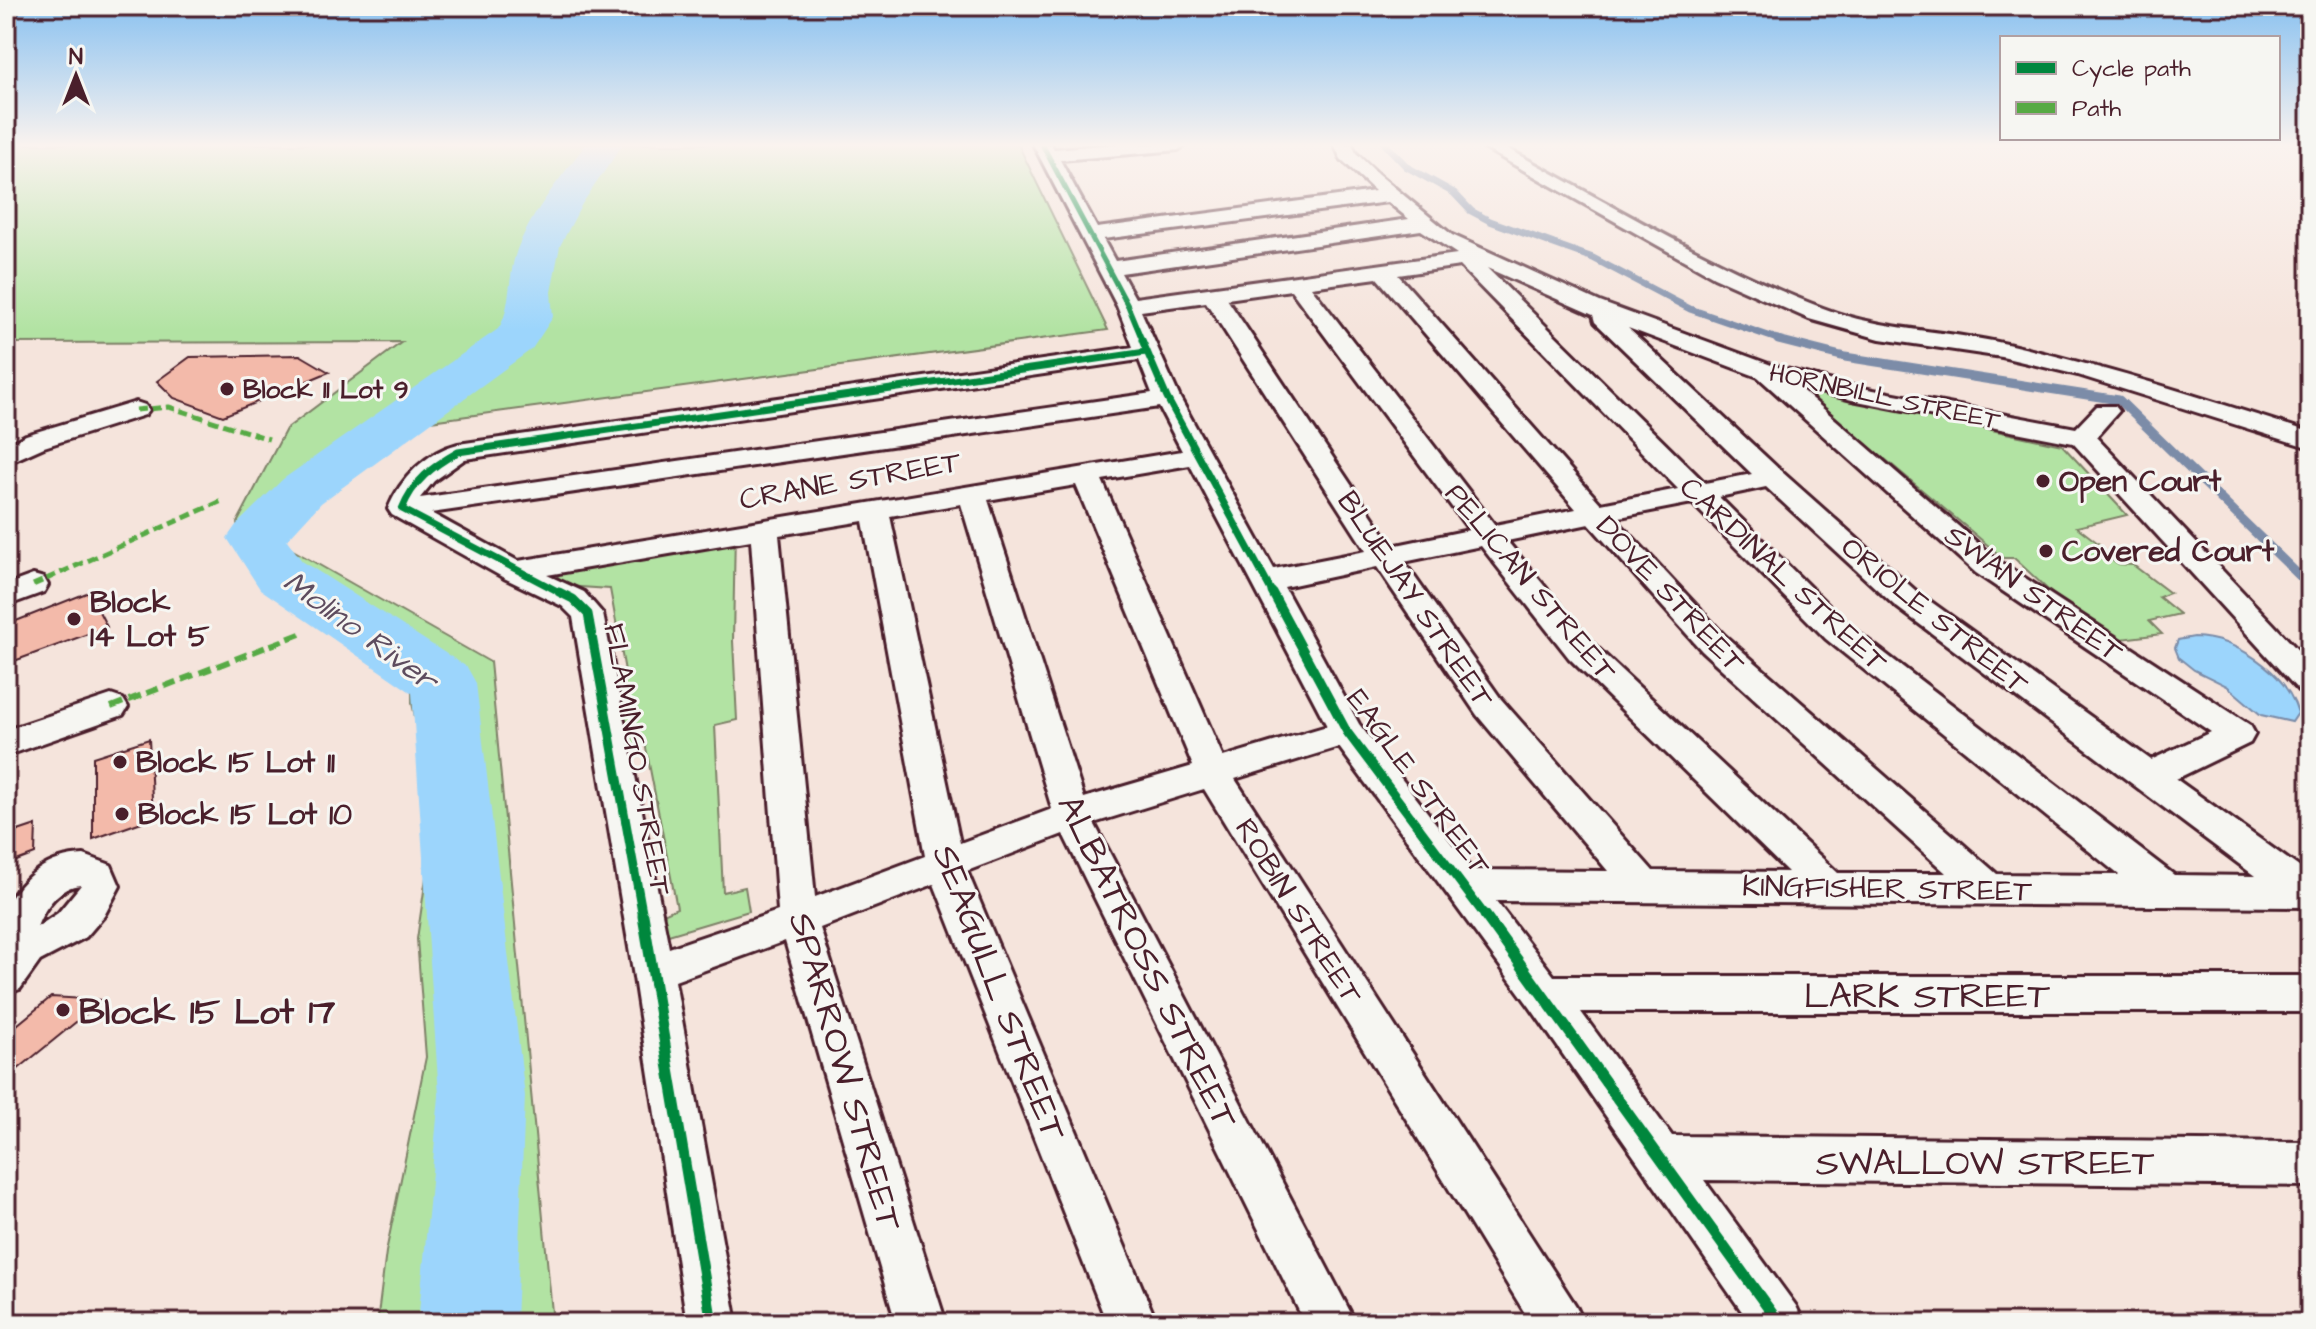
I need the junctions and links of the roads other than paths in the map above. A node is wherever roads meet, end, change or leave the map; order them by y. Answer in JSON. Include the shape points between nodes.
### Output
{"nodes":[{"id":1,"x":1074,"y":206,"type":"edge"},
{"id":2,"x":1310,"y":206,"type":"edge"},
{"id":3,"x":1406,"y":206,"type":"edge"},
{"id":4,"x":1600,"y":206,"type":"edge"},
{"id":5,"x":1621,"y":206,"type":"edge"},
{"id":6,"x":1425,"y":223,"type":"junction"},
{"id":7,"x":1090,"y":235,"type":"junction"},
{"id":8,"x":1472,"y":259,"type":"junction"},
{"id":9,"x":1108,"y":268,"type":"junction"},
{"id":10,"x":1383,"y":271,"type":"junction"},
{"id":11,"x":1297,"y":283,"type":"junction"},
{"id":12,"x":1213,"y":295,"type":"junction"},
{"id":13,"x":1128,"y":306,"type":"junction"},
{"id":14,"x":1592,"y":307,"type":"junction"},
{"id":15,"x":1146,"y":352,"type":"junction"},
{"id":16,"x":1765,"y":371,"type":"junction"},
{"id":17,"x":1167,"y":398,"type":"junction"},
{"id":18,"x":136,"y":410,"type":"dead end"},
{"id":19,"x":2106,"y":411,"type":"dead end"},
{"id":20,"x":2310,"y":423,"type":"edge"},
{"id":21,"x":2082,"y":437,"type":"junction"},
{"id":22,"x":2310,"y":440,"type":"edge"},
{"id":23,"x":6,"y":456,"type":"edge"},
{"id":24,"x":1198,"y":456,"type":"junction"},
{"id":25,"x":1086,"y":475,"type":"junction"},
{"id":26,"x":1772,"y":478,"type":"junction"},
{"id":27,"x":1695,"y":492,"type":"junction"},
{"id":28,"x":972,"y":494,"type":"junction"},
{"id":29,"x":402,"y":509,"type":"junction"},
{"id":30,"x":875,"y":510,"type":"junction"},
{"id":31,"x":1596,"y":515,"type":"junction"},
{"id":32,"x":764,"y":529,"type":"junction"},
{"id":33,"x":1488,"y":536,"type":"junction"},
{"id":34,"x":1385,"y":557,"type":"junction"},
{"id":35,"x":514,"y":571,"type":"junction"},
{"id":36,"x":1264,"y":581,"type":"junction"},
{"id":37,"x":2310,"y":683,"type":"edge"},
{"id":38,"x":111,"y":707,"type":"dead end"},
{"id":39,"x":1347,"y":732,"type":"junction"},
{"id":40,"x":6,"y":743,"type":"edge"},
{"id":41,"x":1214,"y":775,"type":"junction"},
{"id":42,"x":2146,"y":778,"type":"junction"},
{"id":43,"x":1072,"y":816,"type":"junction"},
{"id":44,"x":946,"y":866,"type":"junction"},
{"id":45,"x":1464,"y":885,"type":"junction"},
{"id":46,"x":1643,"y":886,"type":"junction"},
{"id":47,"x":1829,"y":888,"type":"junction"},
{"id":48,"x":1988,"y":889,"type":"junction"},
{"id":49,"x":2165,"y":890,"type":"junction"},
{"id":50,"x":2308,"y":892,"type":"edge"},
{"id":51,"x":798,"y":920,"type":"junction"},
{"id":52,"x":653,"y":971,"type":"junction"},
{"id":53,"x":1544,"y":994,"type":"junction"},
{"id":54,"x":2310,"y":994,"type":"edge"},
{"id":55,"x":1661,"y":1158,"type":"junction"},
{"id":56,"x":2310,"y":1164,"type":"edge"},
{"id":57,"x":712,"y":1323,"type":"edge"},
{"id":58,"x":921,"y":1323,"type":"edge"},
{"id":59,"x":1132,"y":1323,"type":"edge"},
{"id":60,"x":1331,"y":1323,"type":"edge"},
{"id":61,"x":1559,"y":1323,"type":"edge"},
{"id":62,"x":1779,"y":1323,"type":"edge"}],
"edges":[{"from":1,"to":7,"type":"street","name":"EAGLE STREET"},
{"from":2,"to":7,"type":"street"},
{"from":3,"to":6,"type":"street","name":"HORNBILL STREET"},
{"from":4,"to":22,"type":"street","via":[[1722,272],[1817,314],[1880,332],[2047,360]]},
{"from":5,"to":20,"type":"street","via":[[1801,294],[1881,318],[2085,355]]},
{"from":6,"to":8,"type":"street","name":"HORNBILL STREET"},
{"from":6,"to":9,"type":"street"},
{"from":7,"to":9,"type":"street","name":"EAGLE STREET"},
{"from":8,"to":10,"type":"street"},
{"from":8,"to":14,"type":"street","name":"HORNBILL STREET"},
{"from":8,"to":27,"type":"street","name":"CARDINAL STREET"},
{"from":9,"to":13,"type":"street","name":"EAGLE STREET"},
{"from":10,"to":11,"type":"street"},
{"from":10,"to":31,"type":"street","name":"DOVE STREET"},
{"from":11,"to":12,"type":"street"},
{"from":11,"to":33,"type":"street","name":"PELICAN STREET"},
{"from":12,"to":13,"type":"street"},
{"from":12,"to":34,"type":"street","name":"BLUEJAY STREET"},
{"from":13,"to":15,"type":"street","name":"EAGLE STREET"},
{"from":14,"to":16,"type":"street","name":"HORNBILL STREET"},
{"from":14,"to":26,"type":"street","name":"ORIOLE STREET"},
{"from":15,"to":17,"type":"street","name":"EAGLE STREET"},
{"from":15,"to":29,"type":"street","via":[[458,452],[437,463],[407,491]]},
{"from":16,"to":21,"type":"street","name":"HORNBILL STREET"},
{"from":16,"to":42,"type":"street","name":"SWAN STREET","via":[[1986,566],[2238,734]]},
{"from":17,"to":24,"type":"street","name":"EAGLE STREET"},
{"from":17,"to":29,"type":"street"},
{"from":18,"to":23,"type":"street","via":[[35,441]]},
{"from":19,"to":21,"type":"street"},
{"from":21,"to":37,"type":"street"},
{"from":24,"to":25,"type":"street","name":"CRANE STREET"},
{"from":24,"to":36,"type":"street","name":"EAGLE STREET"},
{"from":25,"to":28,"type":"street","name":"CRANE STREET"},
{"from":25,"to":41,"type":"street","name":"ROBIN STREET"},
{"from":26,"to":27,"type":"street"},
{"from":26,"to":42,"type":"street","name":"ORIOLE STREET","via":[[1905,598]]},
{"from":27,"to":31,"type":"street"},
{"from":27,"to":49,"type":"street","name":"CARDINAL STREET","via":[[1837,632]]},
{"from":28,"to":30,"type":"street","name":"CRANE STREET"},
{"from":28,"to":43,"type":"street","name":"ALBATROSS STREET"},
{"from":29,"to":35,"type":"street","name":"FLAMINGO STREET"},
{"from":30,"to":32,"type":"street","name":"CRANE STREET"},
{"from":30,"to":44,"type":"street","name":"SEAGULL STREET"},
{"from":31,"to":33,"type":"street"},
{"from":31,"to":48,"type":"street","name":"DOVE STREET","via":[[1733,662]]},
{"from":32,"to":35,"type":"street","name":"CRANE STREET"},
{"from":32,"to":51,"type":"street","name":"SPARROW STREET"},
{"from":33,"to":34,"type":"street"},
{"from":33,"to":47,"type":"street","name":"PELICAN STREET","via":[[1580,650]]},
{"from":34,"to":36,"type":"street"},
{"from":34,"to":46,"type":"street","name":"BLUEJAY STREET","via":[[1489,707]]},
{"from":35,"to":52,"type":"street","name":"FLAMINGO STREET","via":[[573,599],[588,614]]},
{"from":36,"to":39,"type":"street","name":"EAGLE STREET"},
{"from":38,"to":40,"type":"street"},
{"from":39,"to":41,"type":"street"},
{"from":39,"to":45,"type":"street","name":"EAGLE STREET"},
{"from":41,"to":43,"type":"street"},
{"from":41,"to":61,"type":"street","name":"ROBIN STREET"},
{"from":42,"to":50,"type":"street","name":"ORIOLE STREET"},
{"from":43,"to":44,"type":"street"},
{"from":43,"to":60,"type":"street","name":"ALBATROSS STREET"},
{"from":44,"to":51,"type":"street"},
{"from":44,"to":59,"type":"street","name":"SEAGULL STREET"},
{"from":45,"to":46,"type":"street","name":"KINGFISHER STREET"},
{"from":45,"to":53,"type":"street","name":"EAGLE STREET"},
{"from":46,"to":47,"type":"street","name":"KINGFISHER STREET"},
{"from":47,"to":48,"type":"street","name":"KINGFISHER STREET"},
{"from":48,"to":49,"type":"street","name":"KINGFISHER STREET"},
{"from":49,"to":50,"type":"street","name":"KINGFISHER STREET"},
{"from":51,"to":52,"type":"street"},
{"from":51,"to":58,"type":"street","name":"SPARROW STREET"},
{"from":52,"to":57,"type":"street","name":"FLAMINGO STREET"},
{"from":53,"to":54,"type":"street","name":"LARK STREET"},
{"from":53,"to":55,"type":"street","name":"EAGLE STREET"},
{"from":55,"to":56,"type":"street","name":"SWALLOW STREET"},
{"from":55,"to":62,"type":"street","name":"EAGLE STREET"}]}
